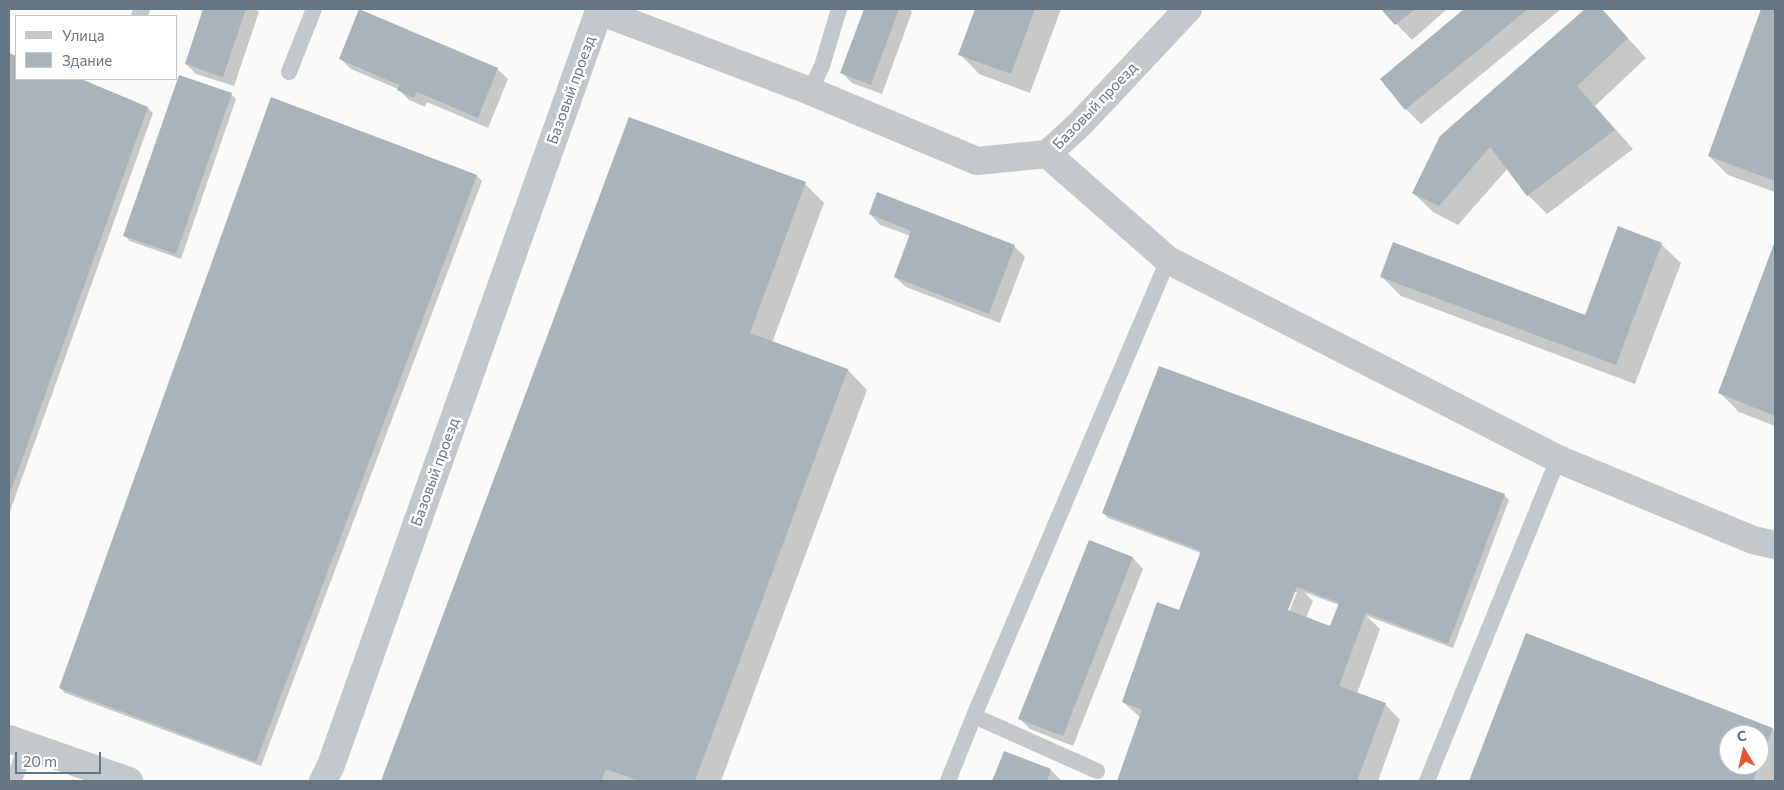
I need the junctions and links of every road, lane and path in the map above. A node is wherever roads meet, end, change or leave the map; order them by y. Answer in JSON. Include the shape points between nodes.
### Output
{"nodes":[{"id":1,"x":314,"y":9,"type":"edge"},
{"id":2,"x":839,"y":9,"type":"edge"},
{"id":3,"x":1188,"y":9,"type":"edge"},
{"id":4,"x":596,"y":10,"type":"edge"},
{"id":5,"x":289,"y":72,"type":"dead end"},
{"id":6,"x":810,"y":91,"type":"junction"},
{"id":7,"x":1047,"y":154,"type":"junction"},
{"id":8,"x":1168,"y":260,"type":"junction"},
{"id":9,"x":1558,"y":459,"type":"junction"},
{"id":10,"x":1775,"y":545,"type":"edge"},
{"id":11,"x":974,"y":716,"type":"junction"},
{"id":12,"x":18,"y":742,"type":"edge"},
{"id":13,"x":1097,"y":771,"type":"dead end"},
{"id":14,"x":14,"y":781,"type":"edge"},
{"id":15,"x":129,"y":781,"type":"edge"},
{"id":16,"x":323,"y":781,"type":"edge"},
{"id":17,"x":948,"y":781,"type":"edge"},
{"id":18,"x":1427,"y":781,"type":"edge"}],
"edges":[{"from":1,"to":5,"type":"lane"},
{"from":2,"to":6,"type":"lane","via":[[822,66]]},
{"from":3,"to":7,"type":"street","name":"Базовый проезд","via":[[1079,125]]},
{"from":4,"to":6,"type":"street","name":"Базовый проезд"},
{"from":4,"to":16,"type":"street","name":"Базовый проезд","via":[[335,755]]},
{"from":6,"to":7,"type":"street","name":"Базовый проезд","via":[[977,161]]},
{"from":7,"to":8,"type":"street"},
{"from":8,"to":9,"type":"street"},
{"from":8,"to":11,"type":"lane"},
{"from":9,"to":10,"type":"street","via":[[1753,540]]},
{"from":9,"to":18,"type":"lane"},
{"from":11,"to":13,"type":"lane"},
{"from":11,"to":17,"type":"lane"},
{"from":12,"to":14,"type":"lane"},
{"from":12,"to":15,"type":"street"}]}
